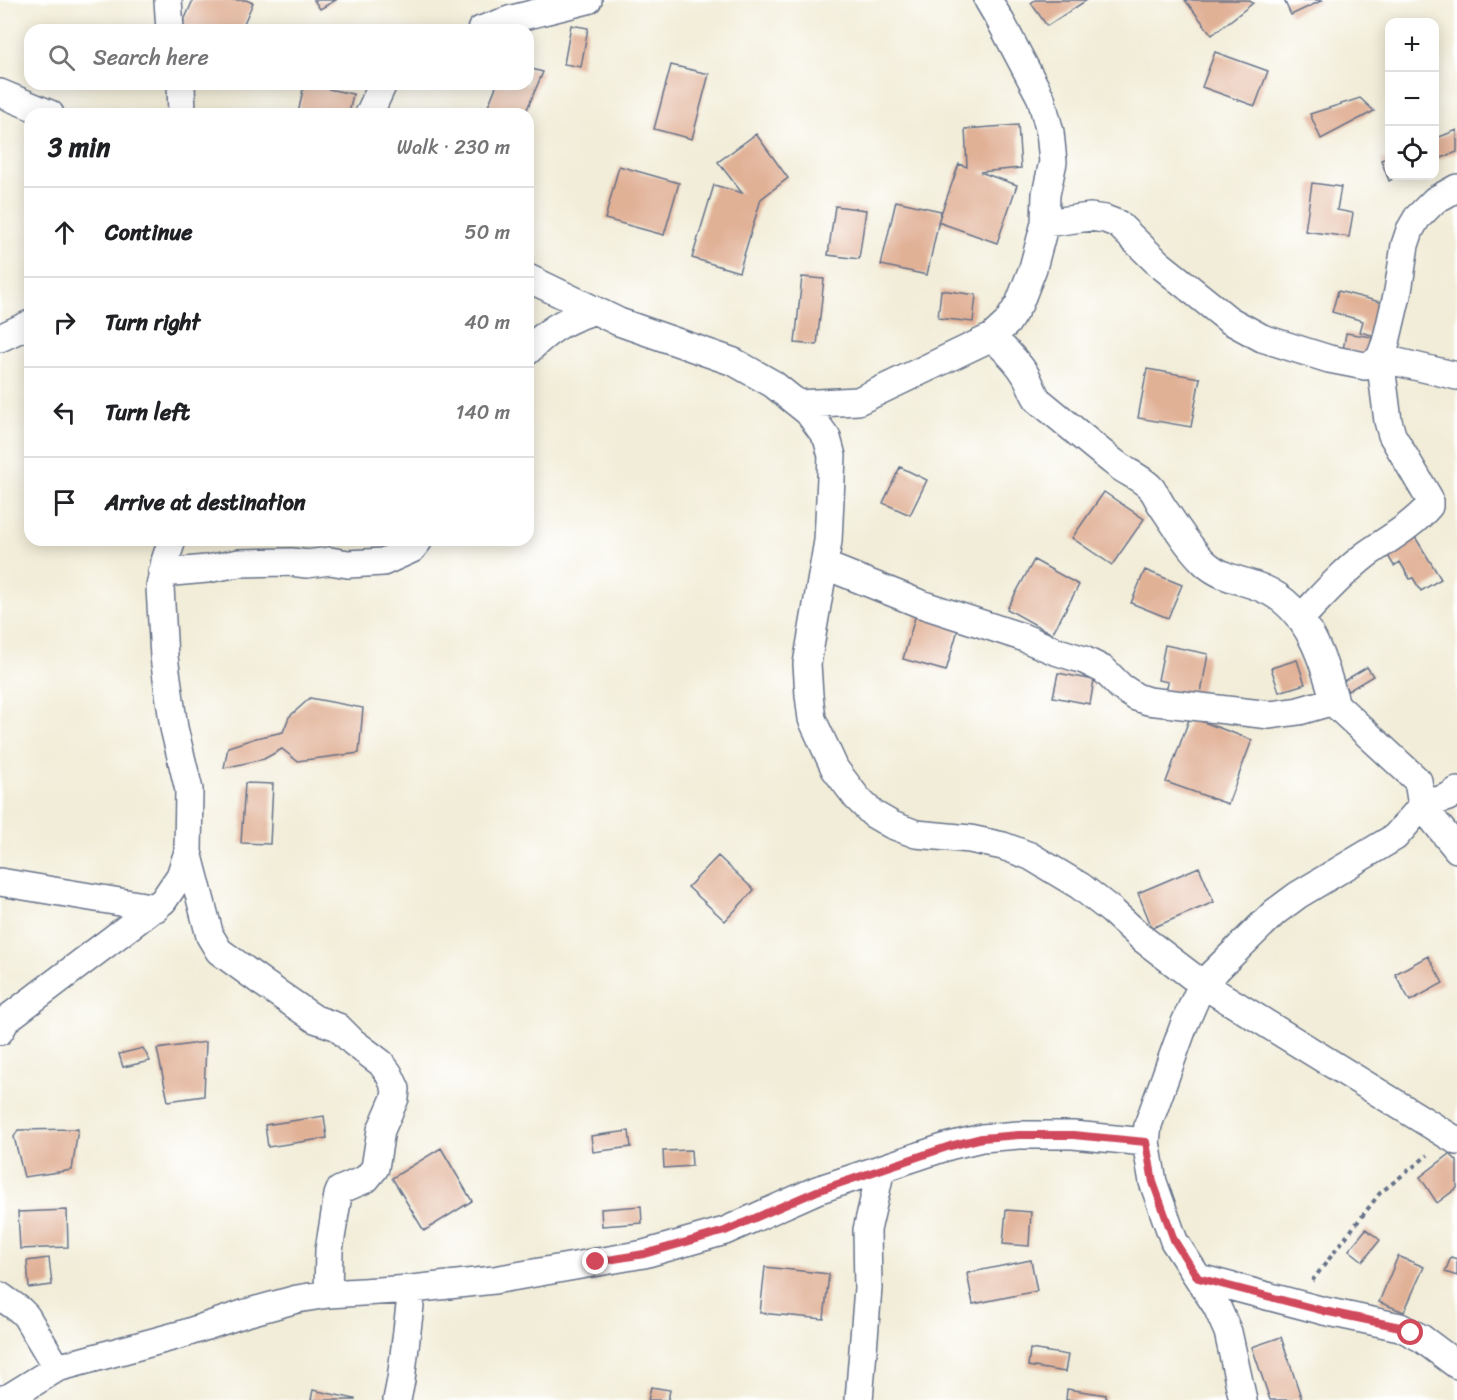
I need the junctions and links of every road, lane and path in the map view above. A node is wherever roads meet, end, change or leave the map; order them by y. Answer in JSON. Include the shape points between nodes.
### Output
{"nodes":[{"id":1,"x":168,"y":0,"type":"edge"},
{"id":2,"x":588,"y":0,"type":"edge"},
{"id":3,"x":988,"y":0,"type":"edge"},
{"id":4,"x":170,"y":24,"type":"edge"},
{"id":5,"x":498,"y":24,"type":"edge"},
{"id":6,"x":181,"y":90,"type":"edge"},
{"id":7,"x":380,"y":90,"type":"edge"},
{"id":8,"x":0,"y":93,"type":"edge"},
{"id":9,"x":36,"y":108,"type":"edge"},
{"id":10,"x":182,"y":108,"type":"edge"},
{"id":11,"x":372,"y":108,"type":"edge"},
{"id":12,"x":1457,"y":188,"type":"edge"},
{"id":13,"x":1045,"y":223,"type":"junction"},
{"id":14,"x":534,"y":281,"type":"edge"},
{"id":15,"x":587,"y":307,"type":"junction"},
{"id":16,"x":24,"y":327,"type":"edge"},
{"id":17,"x":992,"y":337,"type":"junction"},
{"id":18,"x":0,"y":338,"type":"edge"},
{"id":19,"x":534,"y":345,"type":"edge"},
{"id":20,"x":1380,"y":358,"type":"junction"},
{"id":21,"x":1457,"y":376,"type":"edge"},
{"id":22,"x":798,"y":404,"type":"junction"},
{"id":23,"x":170,"y":546,"type":"edge"},
{"id":24,"x":414,"y":546,"type":"edge"},
{"id":25,"x":824,"y":565,"type":"junction"},
{"id":26,"x":162,"y":573,"type":"junction"},
{"id":27,"x":1300,"y":619,"type":"junction"},
{"id":28,"x":1336,"y":705,"type":"junction"},
{"id":29,"x":1457,"y":785,"type":"edge"},
{"id":30,"x":1457,"y":791,"type":"edge"},
{"id":31,"x":1420,"y":794,"type":"junction"},
{"id":32,"x":1457,"y":849,"type":"edge"},
{"id":33,"x":188,"y":852,"type":"junction"},
{"id":34,"x":0,"y":882,"type":"edge"},
{"id":35,"x":156,"y":908,"type":"junction"},
{"id":36,"x":1202,"y":984,"type":"junction"},
{"id":37,"x":0,"y":1030,"type":"edge"},
{"id":38,"x":1452,"y":1137,"type":"edge"},
{"id":39,"x":1146,"y":1142,"type":"junction"},
{"id":40,"x":881,"y":1169,"type":"junction"},
{"id":41,"x":1198,"y":1278,"type":"junction"},
{"id":42,"x":412,"y":1289,"type":"junction"},
{"id":43,"x":328,"y":1294,"type":"junction"},
{"id":44,"x":0,"y":1296,"type":"edge"},
{"id":45,"x":1294,"y":1302,"type":"junction"},
{"id":46,"x":1457,"y":1365,"type":"edge"},
{"id":47,"x":57,"y":1368,"type":"junction"},
{"id":48,"x":0,"y":1400,"type":"edge"},
{"id":49,"x":397,"y":1400,"type":"edge"},
{"id":50,"x":859,"y":1400,"type":"edge"},
{"id":51,"x":1243,"y":1400,"type":"edge"}],
"edges":[{"from":1,"to":4,"type":"street"},
{"from":2,"to":5,"type":"street"},
{"from":3,"to":13,"type":"street","via":[[1041,98],[1050,132],[1053,162]]},
{"from":6,"to":10,"type":"street"},
{"from":7,"to":11,"type":"street"},
{"from":8,"to":9,"type":"street"},
{"from":12,"to":20,"type":"street","via":[[1435,200],[1410,230]]},
{"from":13,"to":17,"type":"street","via":[[1019,304]]},
{"from":13,"to":20,"type":"street","via":[[1090,217],[1118,224],[1158,263],[1229,320],[1262,338],[1365,366]]},
{"from":14,"to":15,"type":"street"},
{"from":15,"to":19,"type":"street","via":[[587,313],[549,331]]},
{"from":15,"to":22,"type":"street","via":[[734,362],[773,384]]},
{"from":16,"to":18,"type":"street"},
{"from":17,"to":22,"type":"street","via":[[858,401]]},
{"from":17,"to":27,"type":"street","via":[[1016,360],[1038,400],[1150,487],[1208,566],[1269,591]]},
{"from":20,"to":21,"type":"street"},
{"from":20,"to":27,"type":"street","via":[[1392,435],[1429,498],[1429,506],[1420,517],[1365,556]]},
{"from":22,"to":25,"type":"street","via":[[827,438],[832,456]]},
{"from":23,"to":26,"type":"street"},
{"from":24,"to":26,"type":"street","via":[[383,562],[239,563]]},
{"from":25,"to":28,"type":"street","via":[[930,607],[1084,660],[1104,670],[1120,687],[1148,701],[1270,715],[1330,702]]},
{"from":25,"to":36,"type":"street","via":[[807,664],[810,707],[835,769],[857,798],[873,814],[916,834],[992,843],[1030,856],[1080,886]]},
{"from":26,"to":33,"type":"street","via":[[164,657],[174,728],[189,790]]},
{"from":27,"to":28,"type":"street","via":[[1322,659]]},
{"from":28,"to":31,"type":"street"},
{"from":29,"to":31,"type":"street"},
{"from":30,"to":31,"type":"street","via":[[1448,797]]},
{"from":31,"to":32,"type":"street"},
{"from":31,"to":36,"type":"street","via":[[1395,837],[1275,912]]},
{"from":33,"to":35,"type":"street","via":[[172,891]]},
{"from":33,"to":43,"type":"street","via":[[210,936],[219,951],[315,1019],[338,1028],[381,1063],[396,1089],[381,1130],[375,1168],[366,1179],[340,1190],[338,1195],[329,1250]]},
{"from":34,"to":35,"type":"street"},
{"from":35,"to":37,"type":"street","via":[[14,1013]]},
{"from":36,"to":38,"type":"street"},
{"from":36,"to":39,"type":"street","via":[[1148,1125]]},
{"from":38,"to":45,"type":"path","via":[[1380,1193]]},
{"from":39,"to":40,"type":"street","via":[[1073,1135],[982,1138]]},
{"from":39,"to":41,"type":"street","via":[[1153,1182],[1174,1240]]},
{"from":40,"to":42,"type":"street","via":[[817,1191],[725,1231],[644,1254],[494,1280]]},
{"from":40,"to":50,"type":"street","via":[[867,1230],[868,1287]]},
{"from":41,"to":45,"type":"street"},
{"from":41,"to":51,"type":"street","via":[[1217,1306],[1228,1332]]},
{"from":42,"to":43,"type":"street"},
{"from":42,"to":49,"type":"street"},
{"from":43,"to":47,"type":"street","via":[[287,1302]]},
{"from":44,"to":47,"type":"street","via":[[26,1316]]},
{"from":45,"to":46,"type":"street","via":[[1400,1327]]},
{"from":47,"to":48,"type":"street"}]}
